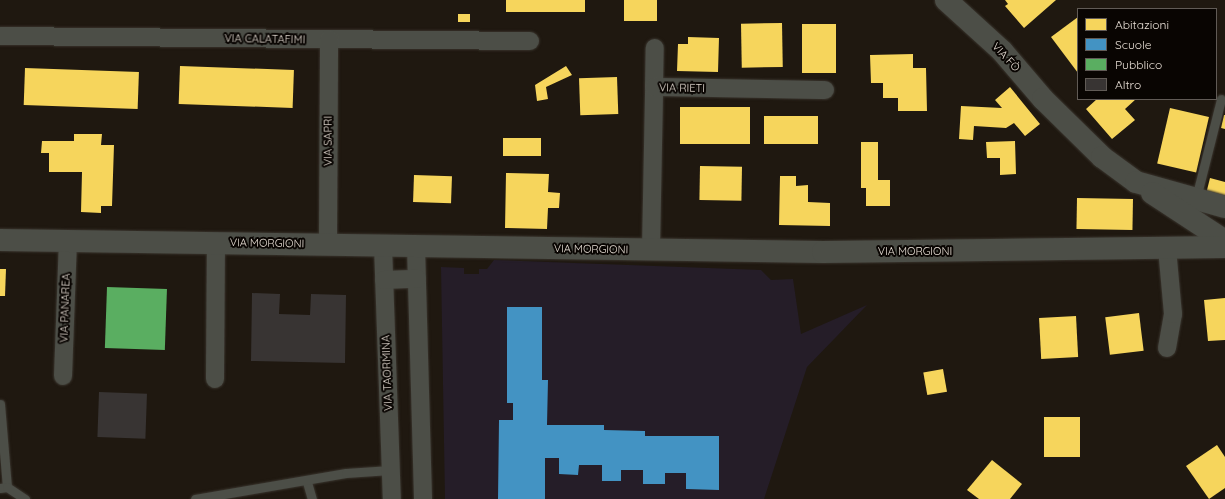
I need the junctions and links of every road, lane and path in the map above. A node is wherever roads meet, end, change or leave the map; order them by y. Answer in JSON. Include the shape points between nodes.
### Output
{"nodes":[{"id":1,"x":946,"y":0,"type":"edge"},
{"id":2,"x":0,"y":36,"type":"edge"},
{"id":3,"x":329,"y":39,"type":"junction"},
{"id":4,"x":530,"y":41,"type":"dead end"},
{"id":5,"x":655,"y":48,"type":"dead end"},
{"id":6,"x":654,"y":87,"type":"junction"},
{"id":7,"x":825,"y":90,"type":"dead end"},
{"id":8,"x":1221,"y":99,"type":"dead end"},
{"id":9,"x":1190,"y":206,"type":"junction"},
{"id":10,"x":1225,"y":207,"type":"edge"},
{"id":11,"x":0,"y":240,"type":"edge"},
{"id":12,"x":68,"y":241,"type":"junction"},
{"id":13,"x":1225,"y":241,"type":"edge"},
{"id":14,"x":216,"y":242,"type":"junction"},
{"id":15,"x":328,"y":243,"type":"junction"},
{"id":16,"x":383,"y":246,"type":"junction"},
{"id":17,"x":416,"y":247,"type":"junction"},
{"id":18,"x":1175,"y":247,"type":"junction"},
{"id":19,"x":1225,"y":247,"type":"edge"},
{"id":20,"x":651,"y":250,"type":"junction"},
{"id":21,"x":384,"y":280,"type":"junction"},
{"id":22,"x":417,"y":280,"type":"junction"},
{"id":23,"x":1167,"y":348,"type":"dead end"},
{"id":24,"x":63,"y":376,"type":"dead end"},
{"id":25,"x":215,"y":379,"type":"dead end"},
{"id":26,"x":0,"y":404,"type":"edge"},
{"id":27,"x":390,"y":470,"type":"junction"},
{"id":28,"x":307,"y":482,"type":"junction"},
{"id":29,"x":3,"y":487,"type":"edge"},
{"id":30,"x":25,"y":499,"type":"edge"},
{"id":31,"x":195,"y":499,"type":"edge"},
{"id":32,"x":312,"y":499,"type":"edge"},
{"id":33,"x":392,"y":499,"type":"edge"},
{"id":34,"x":423,"y":499,"type":"edge"}],
"edges":[{"from":1,"to":9,"type":"street","name":"VIA FÒ","via":[[1002,51],[1061,118],[1102,157],[1136,182]]},
{"from":2,"to":3,"type":"street","name":"VIA CALATAFIMI"},
{"from":3,"to":4,"type":"street","name":"VIA CALATAFIMI"},
{"from":3,"to":15,"type":"street","name":"VIA SAPRI"},
{"from":5,"to":6,"type":"street"},
{"from":6,"to":7,"type":"street","name":"VIA RIETI"},
{"from":6,"to":20,"type":"street","name":"VIA RIETI"},
{"from":8,"to":9,"type":"lane"},
{"from":9,"to":10,"type":"street"},
{"from":9,"to":13,"type":"street","name":"VIA FÒ"},
{"from":9,"to":18,"type":"street"},
{"from":11,"to":12,"type":"street","name":"VIA MORGIONI"},
{"from":12,"to":14,"type":"street","name":"VIA MORGIONI"},
{"from":12,"to":24,"type":"street","name":"VIA PANAREA"},
{"from":14,"to":15,"type":"street","name":"VIA MORGIONI"},
{"from":14,"to":25,"type":"street"},
{"from":15,"to":16,"type":"street","name":"VIA MORGIONI"},
{"from":16,"to":17,"type":"street","name":"VIA MORGIONI"},
{"from":16,"to":21,"type":"street","name":"VIA TAORMINA"},
{"from":17,"to":20,"type":"street","name":"VIA MORGIONI"},
{"from":17,"to":22,"type":"street"},
{"from":18,"to":19,"type":"street","name":"VIA MORGIONI"},
{"from":18,"to":20,"type":"street","name":"VIA MORGIONI","via":[[823,252]]},
{"from":18,"to":23,"type":"street","via":[[1173,314]]},
{"from":21,"to":22,"type":"street"},
{"from":21,"to":27,"type":"street","name":"VIA TAORMINA"},
{"from":22,"to":34,"type":"street"},
{"from":26,"to":29,"type":"lane"},
{"from":27,"to":28,"type":"lane","via":[[346,473]]},
{"from":27,"to":33,"type":"street","name":"VIA TAORMINA"},
{"from":28,"to":31,"type":"lane"},
{"from":28,"to":32,"type":"lane"},
{"from":29,"to":30,"type":"lane"}]}
